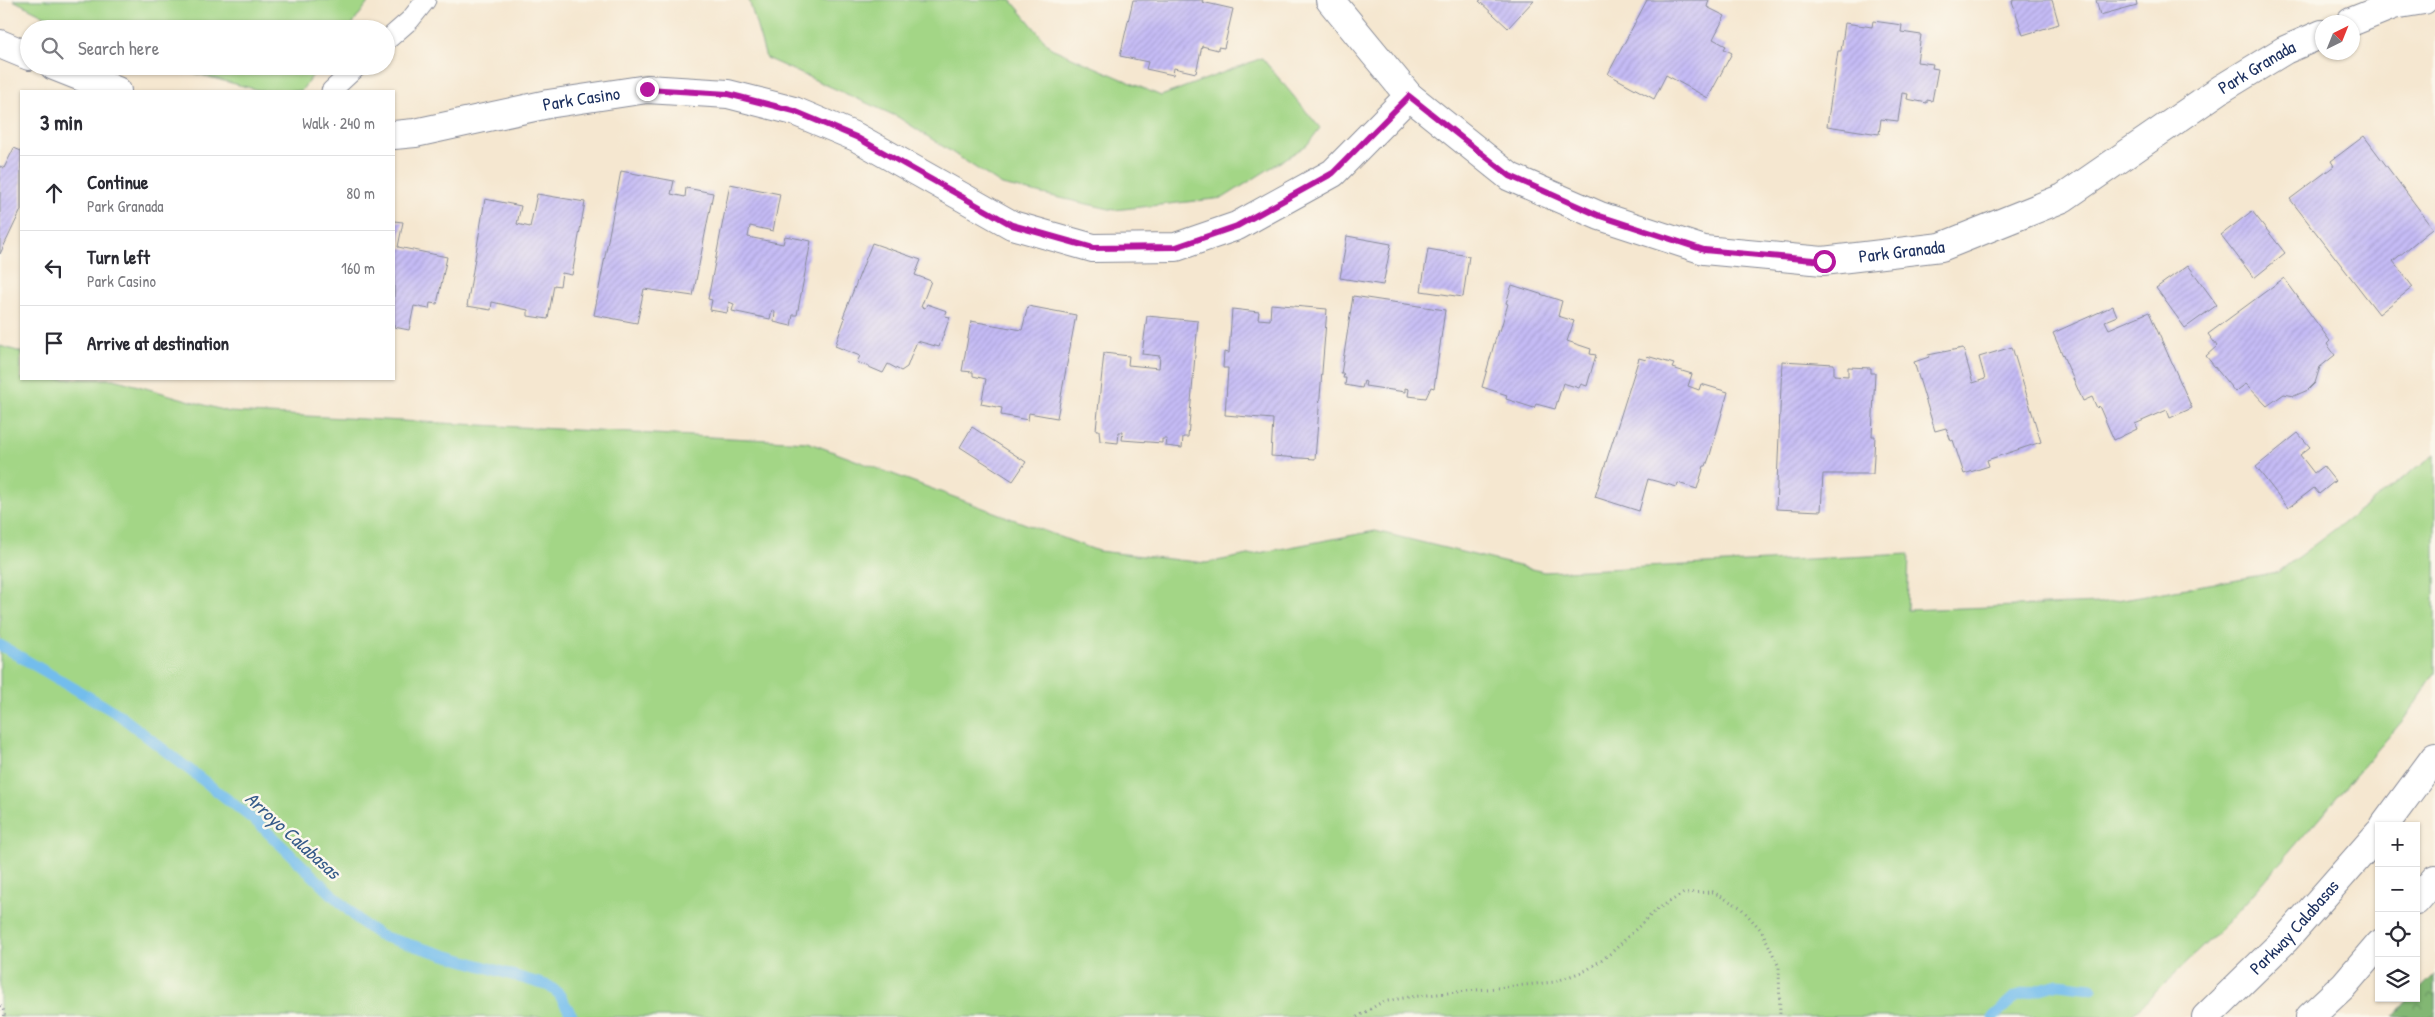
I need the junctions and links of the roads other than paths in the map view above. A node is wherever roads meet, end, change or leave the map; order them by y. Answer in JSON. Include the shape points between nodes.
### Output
{"nodes":[{"id":1,"x":426,"y":0,"type":"edge"},
{"id":2,"x":1330,"y":0,"type":"edge"},
{"id":3,"x":2424,"y":0,"type":"edge"},
{"id":4,"x":2393,"y":2,"type":"edge"},
{"id":5,"x":2360,"y":18,"type":"edge"},
{"id":6,"x":395,"y":33,"type":"edge"},
{"id":7,"x":2315,"y":37,"type":"edge"},
{"id":8,"x":0,"y":44,"type":"edge"},
{"id":9,"x":20,"y":52,"type":"edge"},
{"id":10,"x":77,"y":75,"type":"edge"},
{"id":11,"x":348,"y":75,"type":"edge"},
{"id":12,"x":115,"y":90,"type":"edge"},
{"id":13,"x":332,"y":90,"type":"edge"},
{"id":14,"x":1409,"y":96,"type":"junction"},
{"id":15,"x":395,"y":135,"type":"edge"},
{"id":16,"x":2435,"y":757,"type":"edge"},
{"id":17,"x":2387,"y":822,"type":"edge"},
{"id":18,"x":2375,"y":839,"type":"edge"},
{"id":19,"x":2435,"y":879,"type":"edge"},
{"id":20,"x":2420,"y":896,"type":"edge"},
{"id":21,"x":2375,"y":949,"type":"edge"},
{"id":22,"x":2206,"y":1017,"type":"edge"},
{"id":23,"x":2310,"y":1017,"type":"edge"}],
"edges":[{"from":1,"to":6,"type":"lane"},
{"from":2,"to":14,"type":"street","name":"Park Granada"},
{"from":3,"to":4,"type":"street"},
{"from":4,"to":5,"type":"street"},
{"from":7,"to":14,"type":"street","name":"Park Granada","via":[[2286,50],[2221,89],[2063,198],[1941,247],[1824,261],[1704,250],[1600,216],[1510,176]]},
{"from":8,"to":9,"type":"street"},
{"from":10,"to":12,"type":"street"},
{"from":11,"to":13,"type":"lane"},
{"from":14,"to":15,"type":"street","name":"Park Casino","via":[[1333,173],[1237,226],[1176,247],[1093,248],[1012,225],[856,137],[794,111],[728,94],[647,89],[548,104],[416,134]]},
{"from":16,"to":17,"type":"street"},
{"from":18,"to":22,"type":"street","name":"Parkway Calabasas","via":[[2285,940]]},
{"from":19,"to":20,"type":"street"},
{"from":21,"to":23,"type":"street","via":[[2344,985]]}]}
